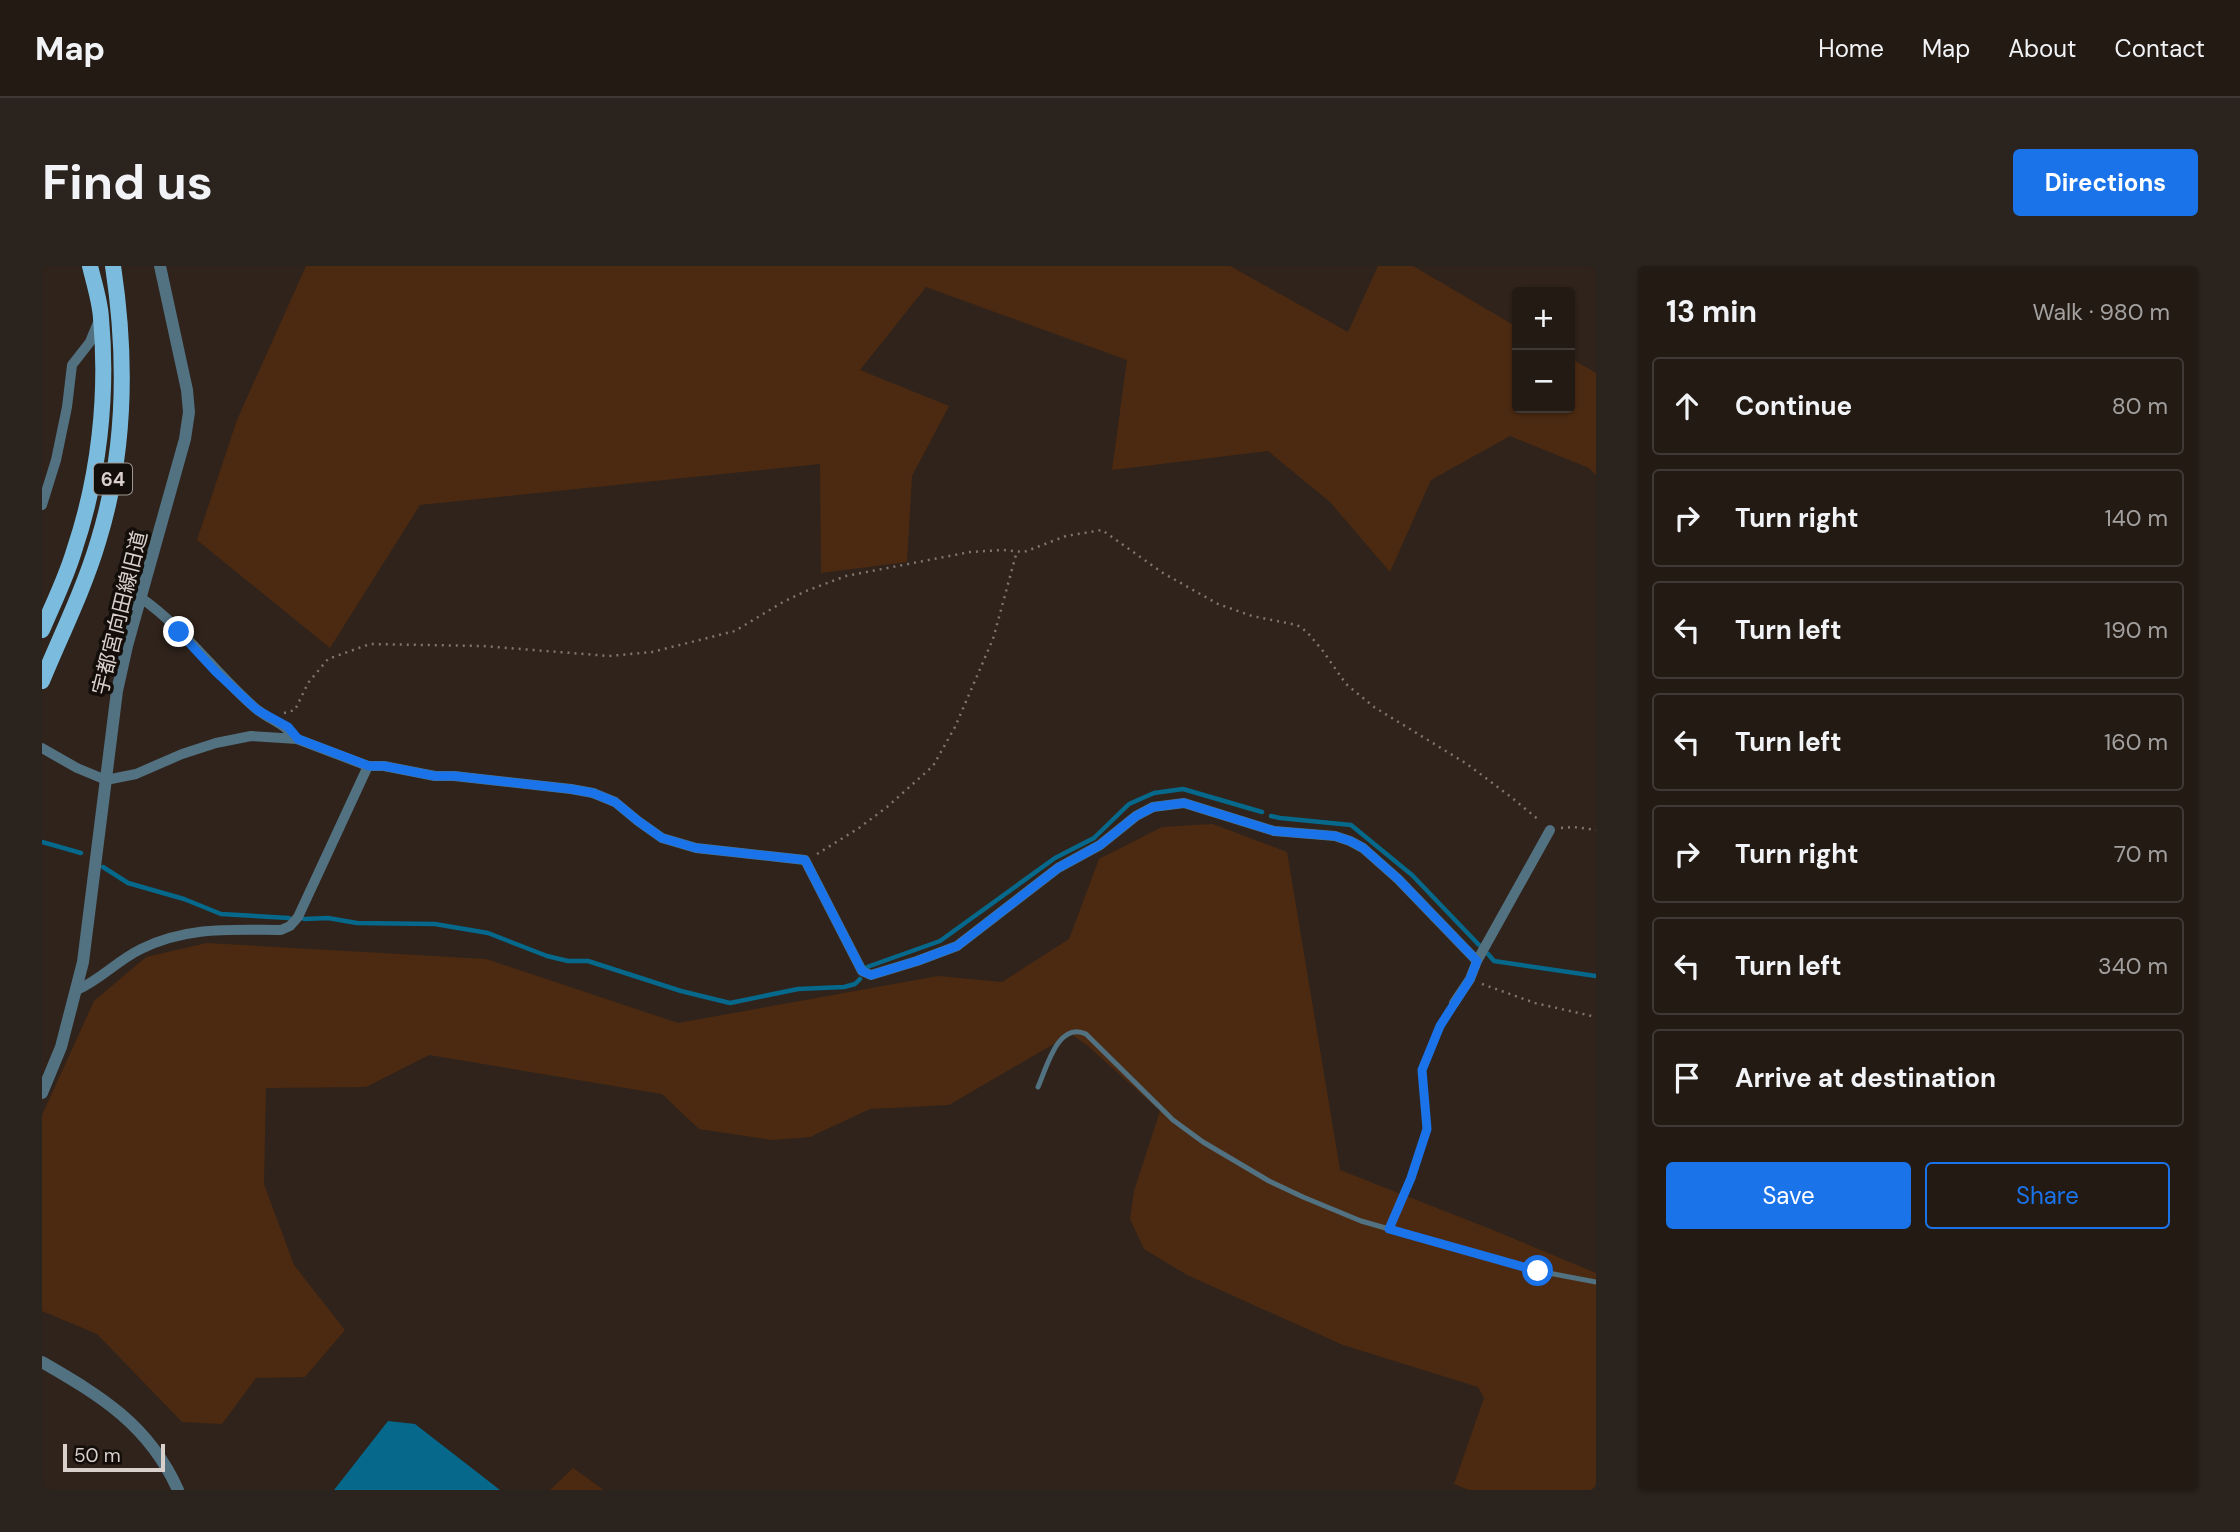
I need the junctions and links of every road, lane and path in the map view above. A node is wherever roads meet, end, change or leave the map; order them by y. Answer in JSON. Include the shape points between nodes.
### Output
{"nodes":[{"id":1,"x":90,"y":266,"type":"edge"},
{"id":2,"x":113,"y":266,"type":"edge"},
{"id":3,"x":160,"y":266,"type":"edge"},
{"id":4,"x":101,"y":316,"type":"junction"},
{"id":5,"x":42,"y":505,"type":"edge"},
{"id":6,"x":1017,"y":551,"type":"junction"},
{"id":7,"x":141,"y":598,"type":"junction"},
{"id":8,"x":42,"y":630,"type":"edge"},
{"id":9,"x":42,"y":681,"type":"edge"},
{"id":10,"x":271,"y":718,"type":"junction"},
{"id":11,"x":298,"y":739,"type":"junction"},
{"id":12,"x":42,"y":748,"type":"edge"},
{"id":13,"x":369,"y":766,"type":"junction"},
{"id":14,"x":106,"y":780,"type":"junction"},
{"id":15,"x":1550,"y":830,"type":"junction"},
{"id":16,"x":1596,"y":830,"type":"edge"},
{"id":17,"x":805,"y":860,"type":"junction"},
{"id":18,"x":1477,"y":961,"type":"junction"},
{"id":19,"x":1470,"y":979,"type":"junction"},
{"id":20,"x":77,"y":990,"type":"junction"},
{"id":21,"x":1454,"y":1003,"type":"joint"},
{"id":22,"x":1596,"y":1017,"type":"edge"},
{"id":23,"x":1038,"y":1087,"type":"dead end"},
{"id":24,"x":42,"y":1093,"type":"edge"},
{"id":25,"x":1389,"y":1229,"type":"junction"},
{"id":26,"x":1596,"y":1282,"type":"edge"},
{"id":27,"x":42,"y":1362,"type":"edge"},
{"id":28,"x":178,"y":1490,"type":"edge"}],
"edges":[{"from":1,"to":4,"type":"main road","number":"64"},
{"from":2,"to":9,"type":"main road","number":"64","via":[[122,343],[113,481],[98,542]]},
{"from":3,"to":7,"type":"street","name":"宇都宮向田線旧道","via":[[189,412],[180,461]]},
{"from":4,"to":5,"type":"street","via":[[90,342],[72,365],[56,460]]},
{"from":4,"to":8,"type":"main road","number":"64","via":[[104,380],[90,495],[74,551]]},
{"from":6,"to":10,"type":"path","via":[[970,552],[846,576],[795,596],[735,632],[652,652],[608,656],[483,646],[370,644],[328,659],[308,683],[295,710]]},
{"from":6,"to":15,"type":"path","via":[[1102,530],[1218,604],[1297,625],[1323,650],[1346,684],[1374,707],[1467,764]]},
{"from":6,"to":17,"type":"path","via":[[993,639],[933,766],[859,828]]},
{"from":7,"to":10,"type":"street","via":[[257,710]]},
{"from":7,"to":14,"type":"street","name":"宇都宮向田線旧道","via":[[117,691]]},
{"from":10,"to":11,"type":"street"},
{"from":11,"to":13,"type":"street"},
{"from":11,"to":14,"type":"street","via":[[251,736],[216,743],[136,774]]},
{"from":12,"to":14,"type":"street"},
{"from":13,"to":17,"type":"street","via":[[593,793],[615,802],[662,838],[696,848]]},
{"from":13,"to":20,"type":"street","via":[[290,926],[182,933],[141,949]]},
{"from":14,"to":20,"type":"street","name":"宇都宮向田線旧道"},
{"from":15,"to":16,"type":"path"},
{"from":15,"to":18,"type":"street"},
{"from":17,"to":18,"type":"street","via":[[862,971],[871,975],[957,946],[1058,868],[1100,845],[1136,816],[1153,807],[1184,803],[1274,831],[1335,836],[1363,848]]},
{"from":18,"to":19,"type":"street"},
{"from":19,"to":21,"type":"street"},
{"from":19,"to":22,"type":"path","via":[[1535,1003]]},
{"from":20,"to":24,"type":"street","name":"宇都宮向田線旧道"},
{"from":21,"to":25,"type":"path","via":[[1422,1070],[1427,1129]]},
{"from":23,"to":25,"type":"lane","via":[[1060,1040],[1070,1032],[1086,1034],[1173,1120],[1203,1142],[1303,1198]]},
{"from":25,"to":26,"type":"lane","via":[[1538,1271]]},
{"from":27,"to":28,"type":"street","via":[[117,1409],[153,1449]]}]}
